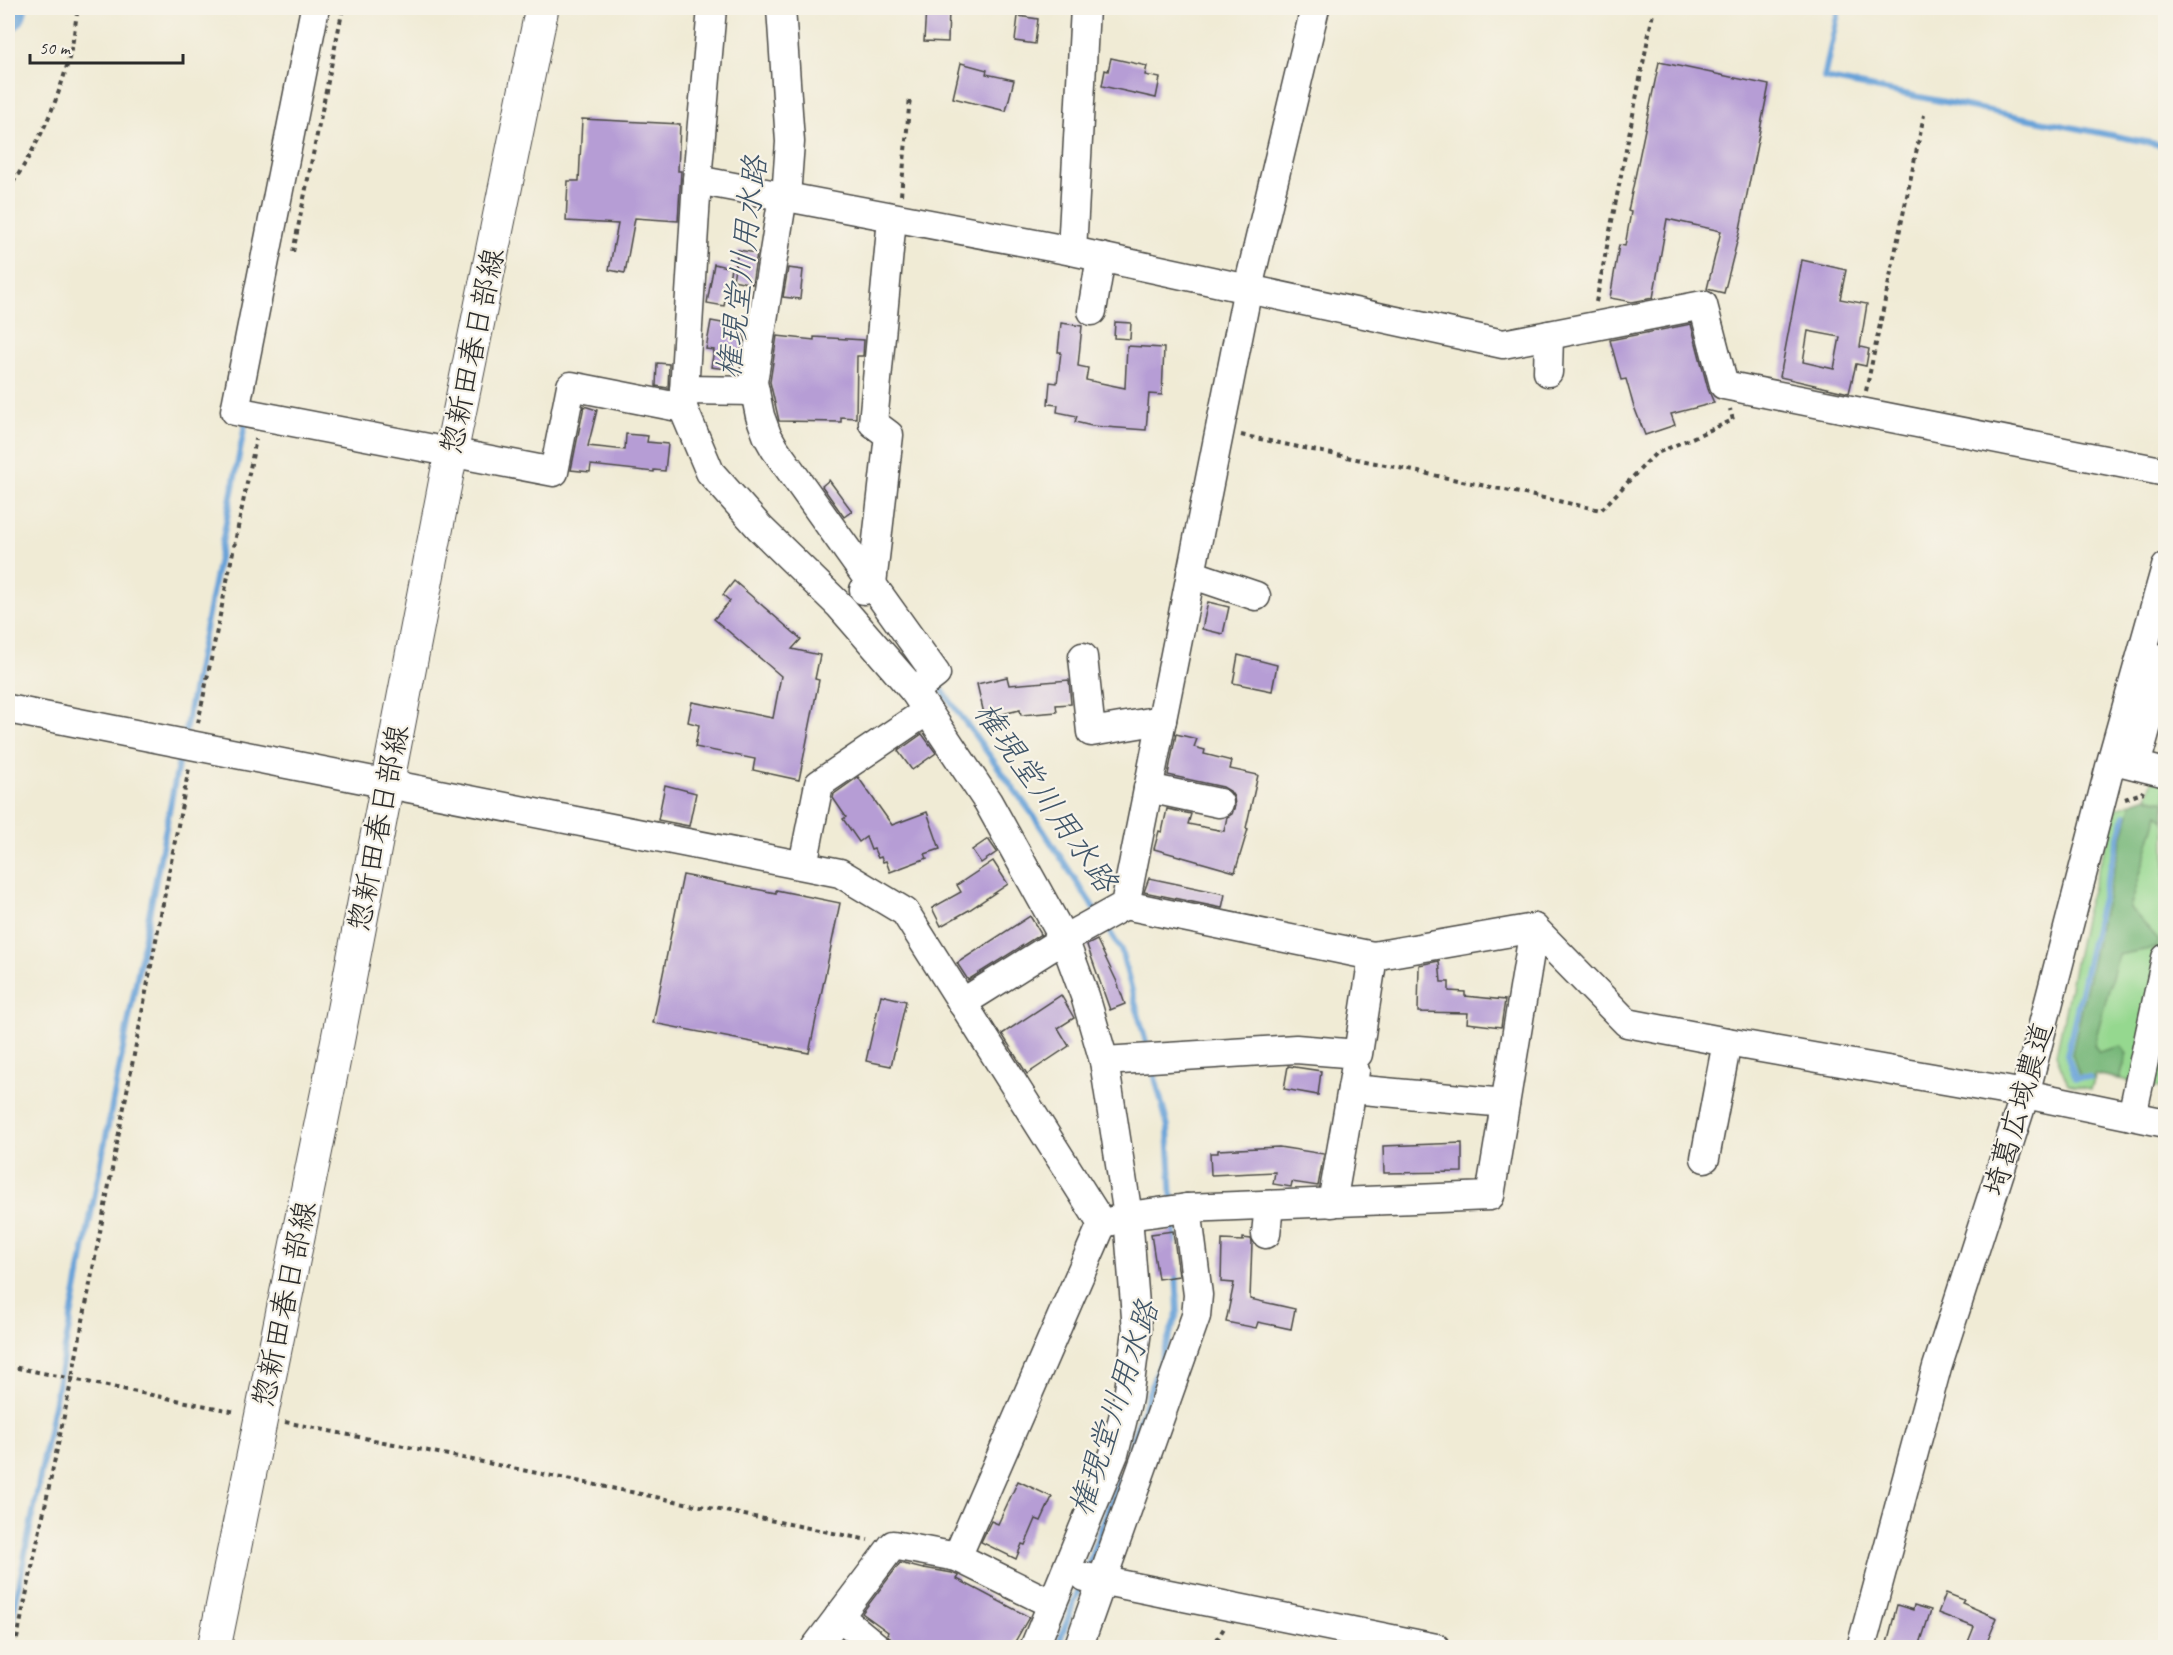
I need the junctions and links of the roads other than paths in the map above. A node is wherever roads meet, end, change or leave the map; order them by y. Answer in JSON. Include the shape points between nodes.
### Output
{"nodes":[{"id":1,"x":315,"y":8,"type":"edge"},
{"id":2,"x":542,"y":8,"type":"edge"},
{"id":3,"x":712,"y":8,"type":"edge"},
{"id":4,"x":781,"y":8,"type":"edge"},
{"id":5,"x":1085,"y":8,"type":"edge"},
{"id":6,"x":1315,"y":8,"type":"edge"},
{"id":7,"x":697,"y":180,"type":"junction"},
{"id":8,"x":785,"y":197,"type":"junction"},
{"id":9,"x":896,"y":218,"type":"junction"},
{"id":10,"x":1072,"y":251,"type":"junction"},
{"id":11,"x":1101,"y":257,"type":"junction"},
{"id":12,"x":1248,"y":288,"type":"junction"},
{"id":13,"x":1092,"y":311,"type":"dead end"},
{"id":14,"x":1549,"y":335,"type":"junction"},
{"id":15,"x":1548,"y":372,"type":"dead end"},
{"id":16,"x":755,"y":391,"type":"junction"},
{"id":17,"x":684,"y":399,"type":"junction"},
{"id":18,"x":873,"y":423,"type":"junction"},
{"id":19,"x":451,"y":453,"type":"junction"},
{"id":20,"x":2166,"y":472,"type":"edge"},
{"id":21,"x":862,"y":517,"type":"dead end"},
{"id":22,"x":2166,"y":567,"type":"edge"},
{"id":23,"x":1191,"y":574,"type":"junction"},
{"id":24,"x":872,"y":584,"type":"junction"},
{"id":25,"x":1256,"y":596,"type":"dead end"},
{"id":26,"x":840,"y":606,"type":"junction"},
{"id":27,"x":1083,"y":657,"type":"dead end"},
{"id":28,"x":2166,"y":657,"type":"edge"},
{"id":29,"x":920,"y":701,"type":"junction"},
{"id":30,"x":8,"y":709,"type":"edge"},
{"id":31,"x":1162,"y":720,"type":"junction"},
{"id":32,"x":2141,"y":767,"type":"edge"},
{"id":33,"x":387,"y":784,"type":"junction"},
{"id":34,"x":1148,"y":788,"type":"junction"},
{"id":35,"x":1219,"y":803,"type":"dead end"},
{"id":36,"x":803,"y":865,"type":"junction"},
{"id":37,"x":1125,"y":905,"type":"junction"},
{"id":38,"x":1534,"y":928,"type":"junction"},
{"id":39,"x":1064,"y":939,"type":"junction"},
{"id":40,"x":1373,"y":956,"type":"junction"},
{"id":41,"x":2165,"y":958,"type":"edge"},
{"id":42,"x":962,"y":1003,"type":"junction"},
{"id":43,"x":1727,"y":1042,"type":"junction"},
{"id":44,"x":1358,"y":1054,"type":"junction"},
{"id":45,"x":1104,"y":1061,"type":"junction"},
{"id":46,"x":1352,"y":1089,"type":"junction"},
{"id":47,"x":2025,"y":1094,"type":"junction"},
{"id":48,"x":1505,"y":1103,"type":"junction"},
{"id":49,"x":2132,"y":1116,"type":"junction"},
{"id":50,"x":2166,"y":1123,"type":"edge"},
{"id":51,"x":1706,"y":1158,"type":"dead end"},
{"id":52,"x":1332,"y":1203,"type":"junction"},
{"id":53,"x":1269,"y":1205,"type":"junction"},
{"id":54,"x":1187,"y":1208,"type":"junction"},
{"id":55,"x":1115,"y":1220,"type":"junction"},
{"id":56,"x":1266,"y":1234,"type":"dead end"},
{"id":57,"x":957,"y":1557,"type":"junction"},
{"id":58,"x":1065,"y":1573,"type":"junction"},
{"id":59,"x":1102,"y":1581,"type":"junction"},
{"id":60,"x":1052,"y":1604,"type":"junction"},
{"id":61,"x":839,"y":1616,"type":"junction"},
{"id":62,"x":214,"y":1647,"type":"edge"},
{"id":63,"x":815,"y":1647,"type":"edge"},
{"id":64,"x":878,"y":1647,"type":"edge"},
{"id":65,"x":1034,"y":1647,"type":"edge"},
{"id":66,"x":1078,"y":1647,"type":"edge"},
{"id":67,"x":1436,"y":1647,"type":"edge"},
{"id":68,"x":1861,"y":1647,"type":"edge"}],
"edges":[{"from":1,"to":19,"type":"street","via":[[235,411]]},
{"from":2,"to":19,"type":"main road","name":"惣新田春日部線"},
{"from":3,"to":7,"type":"street"},
{"from":4,"to":8,"type":"street","via":[[790,142]]},
{"from":5,"to":10,"type":"street"},
{"from":6,"to":12,"type":"street"},
{"from":7,"to":8,"type":"street"},
{"from":7,"to":17,"type":"street"},
{"from":8,"to":9,"type":"street"},
{"from":8,"to":16,"type":"street","via":[[753,382]]},
{"from":9,"to":10,"type":"street"},
{"from":9,"to":18,"type":"street"},
{"from":10,"to":11,"type":"street"},
{"from":11,"to":12,"type":"street"},
{"from":11,"to":13,"type":"street"},
{"from":12,"to":14,"type":"street","via":[[1503,344]]},
{"from":12,"to":23,"type":"street"},
{"from":14,"to":15,"type":"street"},
{"from":14,"to":20,"type":"street","via":[[1703,305],[1724,385]]},
{"from":16,"to":17,"type":"street"},
{"from":16,"to":24,"type":"street","via":[[767,435]]},
{"from":17,"to":19,"type":"street","via":[[571,386],[554,472]]},
{"from":17,"to":26,"type":"street","via":[[710,472],[760,528]]},
{"from":18,"to":21,"type":"street"},
{"from":18,"to":24,"type":"street","via":[[890,435]]},
{"from":19,"to":33,"type":"main road","name":"惣新田春日部線"},
{"from":22,"to":32,"type":"street","name":"埼葛広域農道"},
{"from":23,"to":25,"type":"street"},
{"from":23,"to":31,"type":"street"},
{"from":24,"to":26,"type":"street"},
{"from":24,"to":29,"type":"street","via":[[936,674]]},
{"from":26,"to":29,"type":"street"},
{"from":27,"to":31,"type":"street","via":[[1091,732]]},
{"from":28,"to":32,"type":"street"},
{"from":29,"to":36,"type":"street","via":[[819,784]]},
{"from":29,"to":39,"type":"street","via":[[988,802]]},
{"from":30,"to":33,"type":"street"},
{"from":31,"to":34,"type":"street"},
{"from":32,"to":47,"type":"street","name":"埼葛広域農道"},
{"from":33,"to":36,"type":"street"},
{"from":33,"to":62,"type":"main road","name":"惣新田春日部線"},
{"from":34,"to":35,"type":"street"},
{"from":34,"to":37,"type":"street"},
{"from":36,"to":42,"type":"street","via":[[840,873],[905,912]]},
{"from":37,"to":39,"type":"street"},
{"from":37,"to":40,"type":"street"},
{"from":38,"to":40,"type":"street"},
{"from":38,"to":43,"type":"street","via":[[1628,1023]]},
{"from":38,"to":48,"type":"street"},
{"from":39,"to":42,"type":"street"},
{"from":39,"to":45,"type":"street"},
{"from":40,"to":44,"type":"street"},
{"from":41,"to":49,"type":"street"},
{"from":42,"to":55,"type":"street"},
{"from":43,"to":47,"type":"street"},
{"from":43,"to":51,"type":"street"},
{"from":44,"to":45,"type":"street","via":[[1296,1049]]},
{"from":44,"to":46,"type":"street"},
{"from":45,"to":55,"type":"street"},
{"from":46,"to":48,"type":"street"},
{"from":46,"to":52,"type":"street"},
{"from":47,"to":49,"type":"street"},
{"from":47,"to":68,"type":"street","name":"埼葛広域農道","via":[[1937,1367]]},
{"from":48,"to":52,"type":"street","via":[[1490,1196]]},
{"from":49,"to":50,"type":"street"},
{"from":52,"to":53,"type":"street"},
{"from":53,"to":54,"type":"street"},
{"from":53,"to":56,"type":"street"},
{"from":54,"to":55,"type":"street"},
{"from":54,"to":59,"type":"street","via":[[1198,1295],[1196,1316]]},
{"from":55,"to":57,"type":"street"},
{"from":55,"to":58,"type":"street","via":[[1137,1330],[1128,1398],[1114,1454]]},
{"from":57,"to":60,"type":"street"},
{"from":57,"to":61,"type":"street","via":[[893,1545]]},
{"from":58,"to":59,"type":"street"},
{"from":58,"to":60,"type":"street"},
{"from":59,"to":66,"type":"street"},
{"from":59,"to":67,"type":"street"},
{"from":60,"to":65,"type":"street"},
{"from":61,"to":63,"type":"street"},
{"from":61,"to":64,"type":"street"}]}
